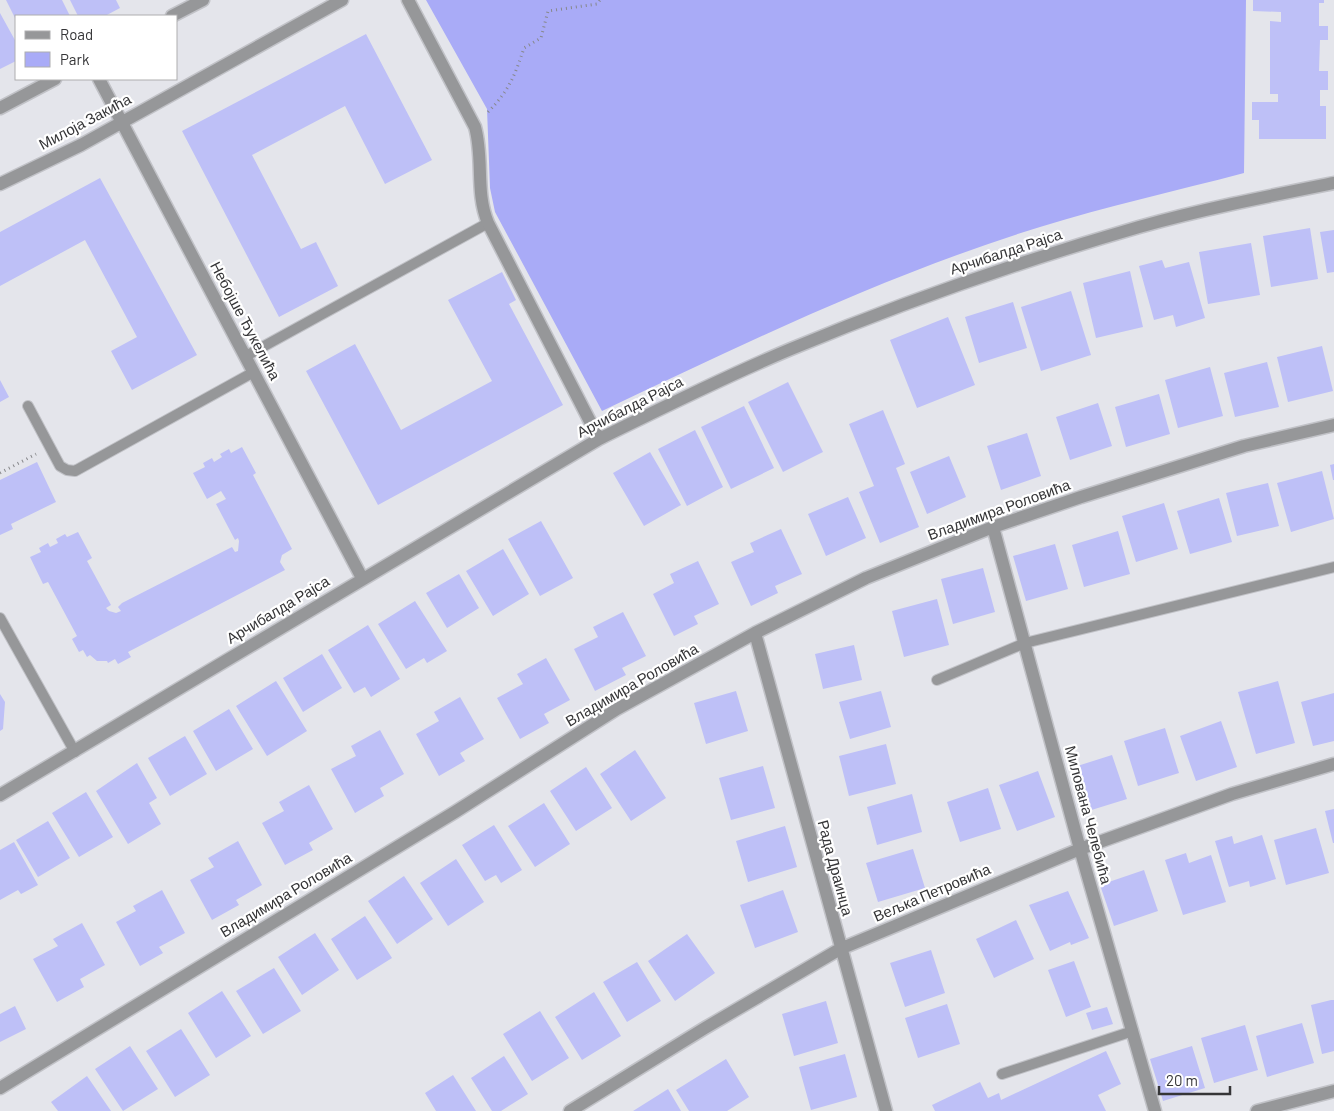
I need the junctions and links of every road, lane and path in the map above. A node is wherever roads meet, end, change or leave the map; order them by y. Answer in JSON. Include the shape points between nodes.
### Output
{"nodes":[{"id":1,"x":203,"y":0,"type":"edge"},
{"id":2,"x":342,"y":0,"type":"edge"},
{"id":3,"x":408,"y":0,"type":"edge"},
{"id":4,"x":600,"y":0,"type":"edge"},
{"id":5,"x":174,"y":15,"type":"edge"},
{"id":6,"x":53,"y":80,"type":"edge"},
{"id":7,"x":99,"y":80,"type":"edge"},
{"id":8,"x":0,"y":108,"type":"edge"},
{"id":9,"x":120,"y":122,"type":"junction"},
{"id":10,"x":476,"y":127,"type":"junction"},
{"id":11,"x":1334,"y":183,"type":"edge"},
{"id":12,"x":0,"y":184,"type":"edge"},
{"id":13,"x":488,"y":223,"type":"junction"},
{"id":14,"x":246,"y":356,"type":"junction"},
{"id":15,"x":254,"y":372,"type":"junction"},
{"id":16,"x":28,"y":406,"type":"dead end"},
{"id":17,"x":1334,"y":425,"type":"edge"},
{"id":18,"x":599,"y":439,"type":"junction"},
{"id":19,"x":49,"y":446,"type":"junction"},
{"id":20,"x":0,"y":472,"type":"edge"},
{"id":21,"x":993,"y":527,"type":"junction"},
{"id":22,"x":1334,"y":567,"type":"edge"},
{"id":23,"x":362,"y":578,"type":"junction"},
{"id":24,"x":0,"y":618,"type":"edge"},
{"id":25,"x":755,"y":632,"type":"junction"},
{"id":26,"x":1025,"y":643,"type":"junction"},
{"id":27,"x":936,"y":680,"type":"dead end"},
{"id":28,"x":75,"y":752,"type":"junction"},
{"id":29,"x":1334,"y":764,"type":"edge"},
{"id":30,"x":0,"y":795,"type":"edge"},
{"id":31,"x":1080,"y":849,"type":"junction"},
{"id":32,"x":840,"y":949,"type":"junction"},
{"id":33,"x":1133,"y":1031,"type":"junction"},
{"id":34,"x":1002,"y":1074,"type":"dead end"},
{"id":35,"x":0,"y":1088,"type":"edge"},
{"id":36,"x":1334,"y":1091,"type":"edge"},
{"id":37,"x":570,"y":1111,"type":"edge"},
{"id":38,"x":886,"y":1111,"type":"edge"},
{"id":39,"x":1154,"y":1111,"type":"edge"},
{"id":40,"x":1258,"y":1111,"type":"edge"}],
"edges":[{"from":1,"to":5,"type":"street"},
{"from":2,"to":9,"type":"street","name":"Милоја Закића"},
{"from":3,"to":10,"type":"street"},
{"from":4,"to":10,"type":"path","via":[[597,4],[548,12],[541,38],[524,48],[514,80]]},
{"from":6,"to":8,"type":"street"},
{"from":7,"to":9,"type":"street","name":"Небојше Ђукелића"},
{"from":9,"to":12,"type":"street","name":"Милоја Закића"},
{"from":9,"to":14,"type":"street","name":"Небојше Ђукелића"},
{"from":10,"to":13,"type":"street","via":[[480,201]]},
{"from":11,"to":18,"type":"street","name":"Арчибалда Рајса","via":[[1139,227],[936,293],[790,350]]},
{"from":13,"to":14,"type":"lane"},
{"from":13,"to":18,"type":"street"},
{"from":14,"to":15,"type":"street","name":"Небојше Ђукелића"},
{"from":15,"to":19,"type":"lane","via":[[75,471],[60,466]]},
{"from":15,"to":23,"type":"street","name":"Небојше Ђукелића"},
{"from":16,"to":19,"type":"lane"},
{"from":17,"to":21,"type":"street","name":"Владимира Роловића","via":[[1244,446]]},
{"from":18,"to":23,"type":"street","name":"Арчибалда Рајса"},
{"from":19,"to":20,"type":"path"},
{"from":21,"to":25,"type":"street","name":"Владимира Роловића","via":[[866,578]]},
{"from":21,"to":26,"type":"street","name":"Милована Челебића"},
{"from":22,"to":26,"type":"lane"},
{"from":23,"to":28,"type":"street","name":"Арчибалда Рајса"},
{"from":24,"to":28,"type":"lane"},
{"from":25,"to":32,"type":"street","name":"Рада Драинца"},
{"from":25,"to":35,"type":"street","name":"Владимира Роловића","via":[[617,709],[455,812]]},
{"from":26,"to":27,"type":"lane"},
{"from":26,"to":31,"type":"street","name":"Милована Челебића"},
{"from":28,"to":30,"type":"street","name":"Арчибалда Рајса"},
{"from":29,"to":31,"type":"street","name":"Вељка Петровића","via":[[1232,794]]},
{"from":31,"to":32,"type":"street","name":"Вељка Петровића"},
{"from":31,"to":33,"type":"street","name":"Милована Челебића"},
{"from":32,"to":37,"type":"street","name":"Вељка Петровића"},
{"from":32,"to":38,"type":"street","name":"Рада Драинца"},
{"from":33,"to":34,"type":"lane"},
{"from":33,"to":39,"type":"street","name":"Милована Челебића"},
{"from":36,"to":40,"type":"street"}]}
